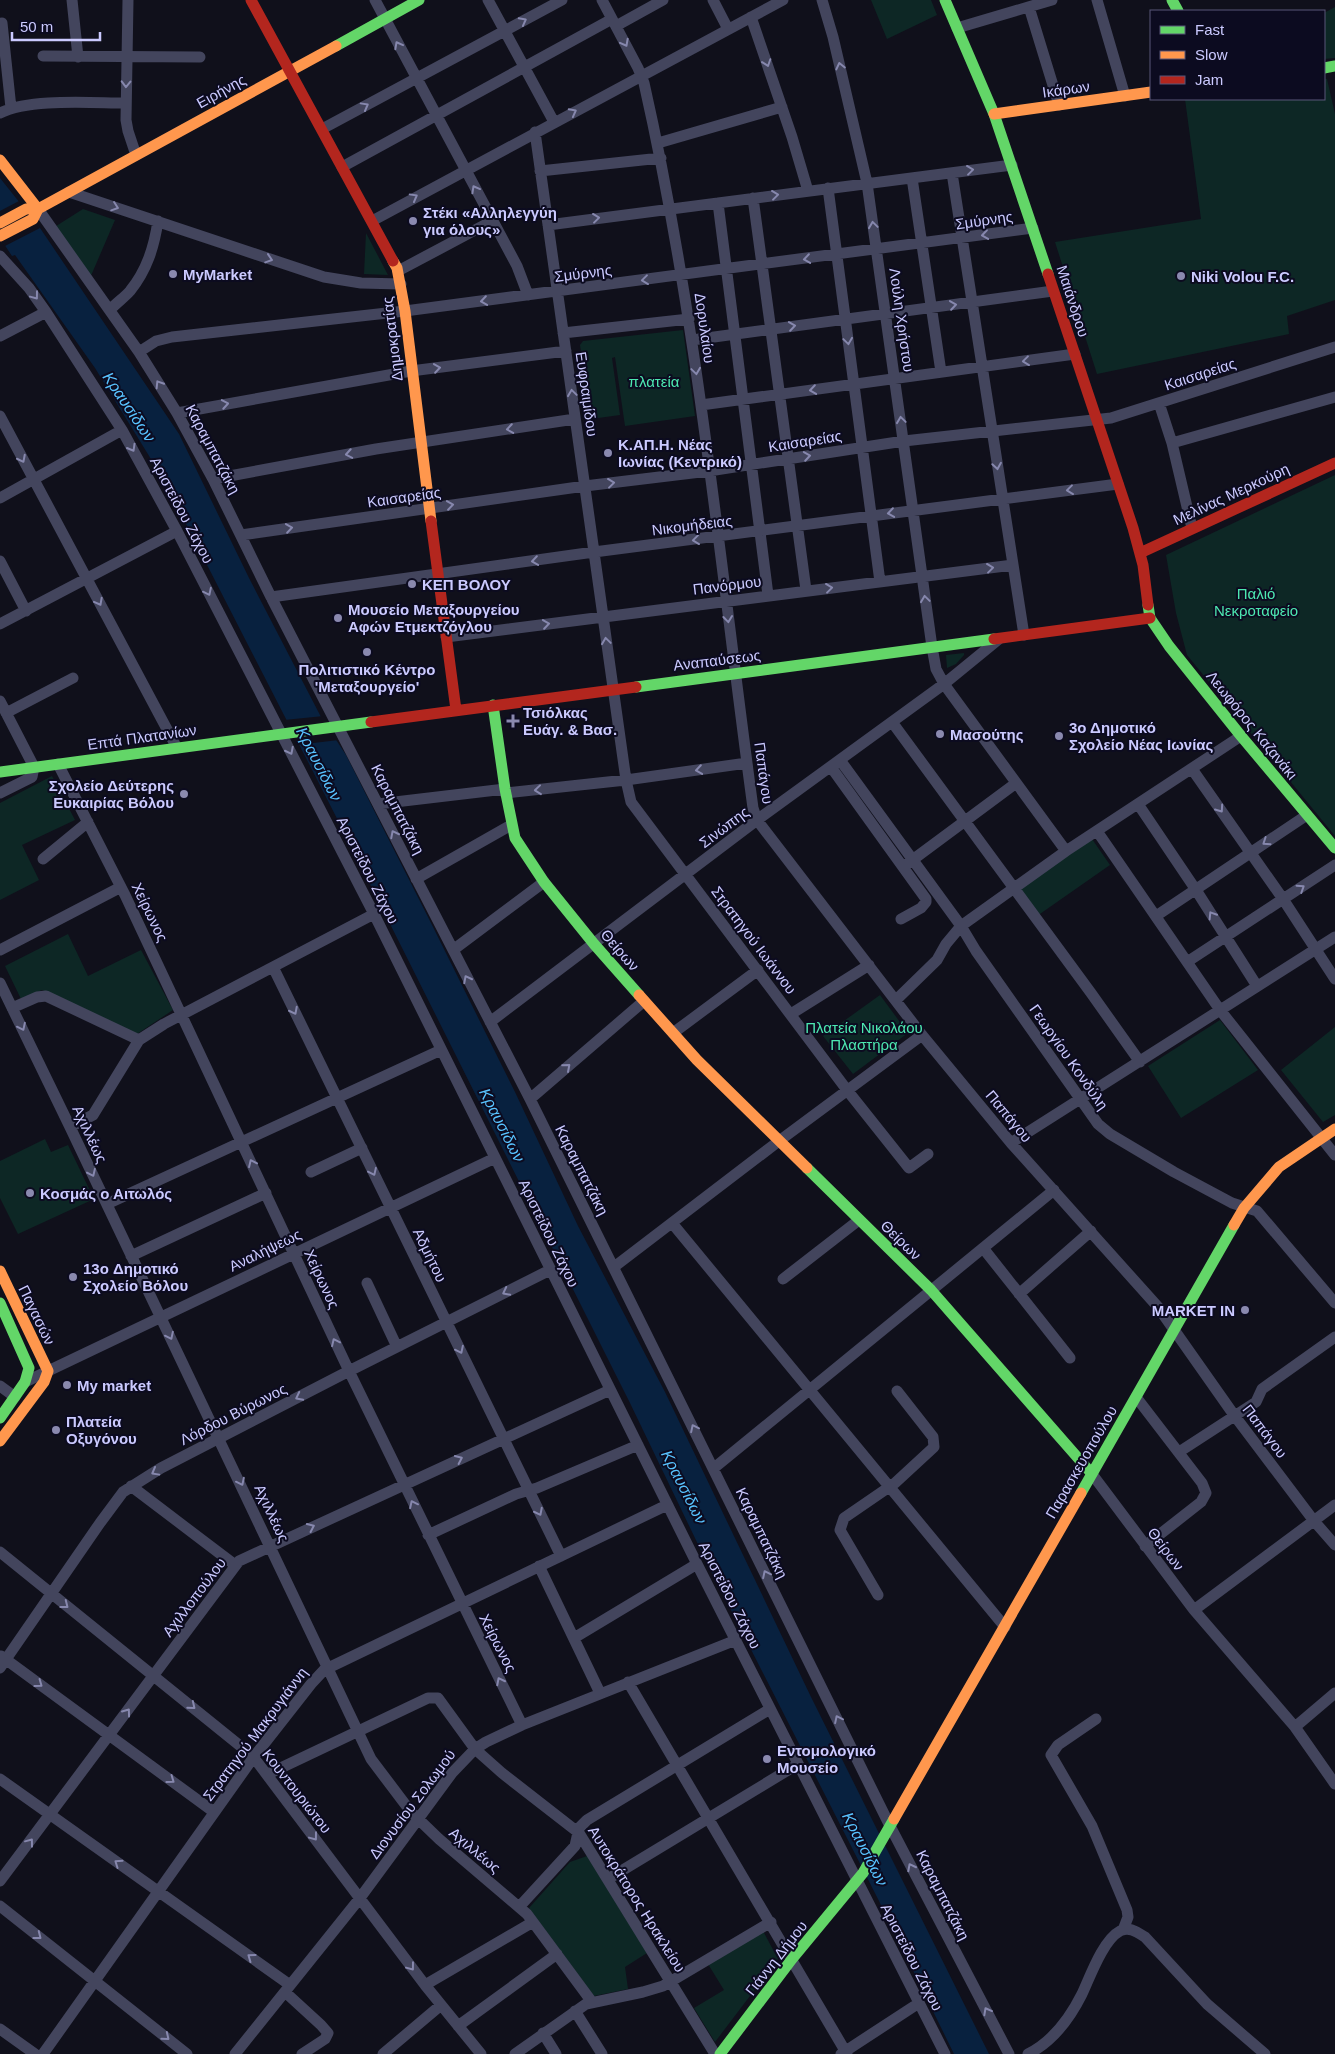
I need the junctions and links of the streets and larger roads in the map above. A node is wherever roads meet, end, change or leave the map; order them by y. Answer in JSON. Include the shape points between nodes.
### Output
{"nodes":[{"id":1,"x":72,"y":0,"type":"edge"},
{"id":2,"x":128,"y":0,"type":"edge"},
{"id":3,"x":251,"y":0,"type":"edge"},
{"id":4,"x":375,"y":0,"type":"edge"},
{"id":5,"x":419,"y":0,"type":"edge"},
{"id":6,"x":488,"y":0,"type":"edge"},
{"id":7,"x":562,"y":0,"type":"edge"},
{"id":8,"x":602,"y":0,"type":"edge"},
{"id":9,"x":663,"y":0,"type":"edge"},
{"id":10,"x":713,"y":0,"type":"edge"},
{"id":11,"x":783,"y":0,"type":"edge"},
{"id":12,"x":822,"y":0,"type":"edge"},
{"id":13,"x":945,"y":0,"type":"edge"},
{"id":14,"x":1052,"y":0,"type":"edge"},
{"id":15,"x":1097,"y":0,"type":"edge"},
{"id":16,"x":1029,"y":7,"type":"junction"},
{"id":17,"x":751,"y":17,"type":"junction"},
{"id":18,"x":384,"y":19,"type":"junction"},
{"id":19,"x":614,"y":22,"type":"junction"},
{"id":20,"x":1,"y":24,"type":"edge"},
{"id":21,"x":957,"y":28,"type":"junction"},
{"id":22,"x":728,"y":29,"type":"junction"},
{"id":23,"x":505,"y":31,"type":"junction"},
{"id":24,"x":43,"y":56,"type":"dead end"},
{"id":25,"x":78,"y":57,"type":"junction"},
{"id":26,"x":126,"y":57,"type":"junction"},
{"id":27,"x":200,"y":57,"type":"dead end"},
{"id":28,"x":524,"y":67,"type":"junction"},
{"id":29,"x":290,"y":71,"type":"junction"},
{"id":30,"x":641,"y":75,"type":"junction"},
{"id":31,"x":416,"y":78,"type":"junction"},
{"id":32,"x":1148,"y":92,"type":"edge"},
{"id":33,"x":1125,"y":96,"type":"junction"},
{"id":34,"x":126,"y":103,"type":"junction"},
{"id":35,"x":1059,"y":105,"type":"junction"},
{"id":36,"x":782,"y":106,"type":"junction"},
{"id":37,"x":11,"y":108,"type":"junction"},
{"id":38,"x":1036,"y":108,"type":"junction"},
{"id":39,"x":0,"y":113,"type":"edge"},
{"id":40,"x":994,"y":114,"type":"junction"},
{"id":41,"x":435,"y":116,"type":"junction"},
{"id":42,"x":554,"y":122,"type":"junction"},
{"id":43,"x":322,"y":130,"type":"junction"},
{"id":44,"x":535,"y":132,"type":"junction"},
{"id":45,"x":658,"y":144,"type":"junction"},
{"id":46,"x":136,"y":155,"type":"junction"},
{"id":47,"x":661,"y":158,"type":"junction"},
{"id":48,"x":1010,"y":159,"type":"junction"},
{"id":49,"x":0,"y":160,"type":"edge"},
{"id":50,"x":342,"y":167,"type":"junction"},
{"id":51,"x":464,"y":170,"type":"junction"},
{"id":52,"x":540,"y":171,"type":"junction"},
{"id":53,"x":952,"y":172,"type":"junction"},
{"id":54,"x":912,"y":178,"type":"junction"},
{"id":55,"x":867,"y":183,"type":"junction"},
{"id":56,"x":828,"y":188,"type":"junction"},
{"id":57,"x":808,"y":191,"type":"junction"},
{"id":58,"x":69,"y":192,"type":"junction"},
{"id":59,"x":753,"y":198,"type":"junction"},
{"id":60,"x":718,"y":203,"type":"junction"},
{"id":61,"x":670,"y":209,"type":"junction"},
{"id":62,"x":32,"y":212,"type":"junction"},
{"id":63,"x":372,"y":220,"type":"junction"},
{"id":64,"x":492,"y":221,"type":"junction"},
{"id":65,"x":158,"y":222,"type":"junction"},
{"id":66,"x":0,"y":223,"type":"edge"},
{"id":67,"x":548,"y":224,"type":"junction"},
{"id":68,"x":1033,"y":228,"type":"junction"},
{"id":69,"x":0,"y":236,"type":"edge"},
{"id":70,"x":963,"y":238,"type":"junction"},
{"id":71,"x":921,"y":244,"type":"junction"},
{"id":72,"x":877,"y":250,"type":"junction"},
{"id":73,"x":837,"y":255,"type":"junction"},
{"id":74,"x":0,"y":256,"type":"edge"},
{"id":75,"x":762,"y":265,"type":"junction"},
{"id":76,"x":726,"y":270,"type":"junction"},
{"id":77,"x":398,"y":271,"type":"junction"},
{"id":78,"x":682,"y":275,"type":"junction"},
{"id":79,"x":401,"y":284,"type":"junction"},
{"id":80,"x":1053,"y":291,"type":"junction"},
{"id":81,"x":557,"y":292,"type":"junction"},
{"id":82,"x":528,"y":295,"type":"junction"},
{"id":83,"x":972,"y":302,"type":"junction"},
{"id":84,"x":931,"y":308,"type":"junction"},
{"id":85,"x":110,"y":310,"type":"junction"},
{"id":86,"x":406,"y":311,"type":"junction"},
{"id":87,"x":46,"y":312,"type":"junction"},
{"id":88,"x":886,"y":313,"type":"junction"},
{"id":89,"x":845,"y":318,"type":"junction"},
{"id":90,"x":689,"y":319,"type":"junction"},
{"id":91,"x":770,"y":329,"type":"junction"},
{"id":92,"x":563,"y":333,"type":"junction"},
{"id":93,"x":735,"y":334,"type":"junction"},
{"id":94,"x":0,"y":336,"type":"edge"},
{"id":95,"x":692,"y":340,"type":"junction"},
{"id":96,"x":1335,"y":347,"type":"edge"},
{"id":97,"x":566,"y":351,"type":"junction"},
{"id":98,"x":139,"y":352,"type":"junction"},
{"id":99,"x":1075,"y":354,"type":"junction"},
{"id":100,"x":982,"y":366,"type":"junction"},
{"id":101,"x":411,"y":371,"type":"junction"},
{"id":102,"x":941,"y":372,"type":"junction"},
{"id":103,"x":895,"y":378,"type":"junction"},
{"id":104,"x":854,"y":384,"type":"junction"},
{"id":105,"x":780,"y":394,"type":"junction"},
{"id":106,"x":1335,"y":397,"type":"edge"},
{"id":107,"x":743,"y":399,"type":"junction"},
{"id":108,"x":1159,"y":403,"type":"junction"},
{"id":109,"x":701,"y":405,"type":"junction"},
{"id":110,"x":177,"y":413,"type":"junction"},
{"id":111,"x":0,"y":416,"type":"edge"},
{"id":112,"x":575,"y":419,"type":"junction"},
{"id":113,"x":1096,"y":420,"type":"junction"},
{"id":114,"x":122,"y":430,"type":"junction"},
{"id":115,"x":992,"y":432,"type":"junction"},
{"id":116,"x":904,"y":441,"type":"junction"},
{"id":117,"x":421,"y":442,"type":"junction"},
{"id":118,"x":1172,"y":443,"type":"junction"},
{"id":119,"x":862,"y":447,"type":"junction"},
{"id":120,"x":788,"y":459,"type":"junction"},
{"id":121,"x":1335,"y":463,"type":"edge"},
{"id":122,"x":752,"y":464,"type":"junction"},
{"id":123,"x":709,"y":470,"type":"junction"},
{"id":124,"x":33,"y":479,"type":"junction"},
{"id":125,"x":213,"y":479,"type":"junction"},
{"id":126,"x":1118,"y":484,"type":"junction"},
{"id":127,"x":585,"y":486,"type":"junction"},
{"id":128,"x":0,"y":498,"type":"edge"},
{"id":129,"x":1002,"y":498,"type":"junction"},
{"id":130,"x":429,"y":508,"type":"junction"},
{"id":131,"x":914,"y":510,"type":"junction"},
{"id":132,"x":871,"y":516,"type":"junction"},
{"id":133,"x":797,"y":526,"type":"junction"},
{"id":134,"x":1192,"y":528,"type":"junction"},
{"id":135,"x":177,"y":531,"type":"junction"},
{"id":136,"x":760,"y":531,"type":"junction"},
{"id":137,"x":241,"y":535,"type":"junction"},
{"id":138,"x":717,"y":537,"type":"junction"},
{"id":139,"x":594,"y":552,"type":"junction"},
{"id":140,"x":1140,"y":552,"type":"junction"},
{"id":141,"x":0,"y":561,"type":"edge"},
{"id":142,"x":1012,"y":565,"type":"junction"},
{"id":143,"x":438,"y":574,"type":"junction"},
{"id":144,"x":921,"y":577,"type":"junction"},
{"id":145,"x":86,"y":578,"type":"junction"},
{"id":146,"x":880,"y":582,"type":"junction"},
{"id":147,"x":806,"y":590,"type":"junction"},
{"id":148,"x":768,"y":595,"type":"junction"},
{"id":149,"x":271,"y":597,"type":"junction"},
{"id":150,"x":726,"y":600,"type":"junction"},
{"id":151,"x":26,"y":611,"type":"junction"},
{"id":152,"x":603,"y":616,"type":"junction"},
{"id":153,"x":1150,"y":618,"type":"junction"},
{"id":154,"x":0,"y":624,"type":"edge"},
{"id":155,"x":1024,"y":635,"type":"junction"},
{"id":156,"x":446,"y":637,"type":"junction"},
{"id":157,"x":1000,"y":638,"type":"junction"},
{"id":158,"x":932,"y":647,"type":"junction"},
{"id":159,"x":735,"y":673,"type":"junction"},
{"id":160,"x":73,"y":678,"type":"dead end"},
{"id":161,"x":944,"y":684,"type":"junction"},
{"id":162,"x":613,"y":689,"type":"junction"},
{"id":163,"x":0,"y":702,"type":"edge"},
{"id":164,"x":493,"y":705,"type":"junction"},
{"id":165,"x":456,"y":710,"type":"junction"},
{"id":166,"x":6,"y":713,"type":"junction"},
{"id":167,"x":892,"y":722,"type":"junction"},
{"id":168,"x":336,"y":726,"type":"junction"},
{"id":169,"x":285,"y":733,"type":"junction"},
{"id":170,"x":1241,"y":736,"type":"junction"},
{"id":171,"x":177,"y":748,"type":"junction"},
{"id":172,"x":747,"y":763,"type":"junction"},
{"id":173,"x":835,"y":763,"type":"junction"},
{"id":174,"x":58,"y":764,"type":"junction"},
{"id":175,"x":34,"y":767,"type":"junction"},
{"id":176,"x":1192,"y":769,"type":"junction"},
{"id":177,"x":0,"y":772,"type":"edge"},
{"id":178,"x":626,"y":780,"type":"junction"},
{"id":179,"x":1015,"y":784,"type":"junction"},
{"id":180,"x":505,"y":791,"type":"junction"},
{"id":181,"x":0,"y":793,"type":"edge"},
{"id":182,"x":378,"y":804,"type":"junction"},
{"id":183,"x":1138,"y":804,"type":"junction"},
{"id":184,"x":1307,"y":815,"type":"junction"},
{"id":185,"x":757,"y":820,"type":"junction"},
{"id":186,"x":965,"y":821,"type":"junction"},
{"id":187,"x":88,"y":822,"type":"junction"},
{"id":188,"x":511,"y":825,"type":"junction"},
{"id":189,"x":1097,"y":831,"type":"junction"},
{"id":190,"x":1335,"y":848,"type":"edge"},
{"id":191,"x":1066,"y":851,"type":"junction"},
{"id":192,"x":1251,"y":853,"type":"junction"},
{"id":193,"x":43,"y":860,"type":"dead end"},
{"id":194,"x":908,"y":863,"type":"junction"},
{"id":195,"x":1335,"y":865,"type":"edge"},
{"id":196,"x":686,"y":874,"type":"junction"},
{"id":197,"x":416,"y":878,"type":"junction"},
{"id":198,"x":544,"y":882,"type":"junction"},
{"id":199,"x":121,"y":886,"type":"junction"},
{"id":200,"x":1013,"y":888,"type":"junction"},
{"id":201,"x":1196,"y":890,"type":"junction"},
{"id":202,"x":1283,"y":899,"type":"junction"},
{"id":203,"x":374,"y":914,"type":"junction"},
{"id":204,"x":1156,"y":916,"type":"junction"},
{"id":205,"x":902,"y":919,"type":"dead end"},
{"id":206,"x":961,"y":926,"type":"junction"},
{"id":207,"x":1225,"y":936,"type":"junction"},
{"id":208,"x":1335,"y":937,"type":"edge"},
{"id":209,"x":594,"y":944,"type":"junction"},
{"id":210,"x":0,"y":950,"type":"edge"},
{"id":211,"x":453,"y":950,"type":"junction"},
{"id":212,"x":1315,"y":950,"type":"junction"},
{"id":213,"x":1187,"y":962,"type":"junction"},
{"id":214,"x":869,"y":965,"type":"junction"},
{"id":215,"x":273,"y":967,"type":"junction"},
{"id":216,"x":758,"y":970,"type":"junction"},
{"id":217,"x":1335,"y":979,"type":"edge"},
{"id":218,"x":0,"y":983,"type":"edge"},
{"id":219,"x":1257,"y":986,"type":"junction"},
{"id":220,"x":644,"y":1000,"type":"junction"},
{"id":221,"x":896,"y":1000,"type":"junction"},
{"id":222,"x":12,"y":1008,"type":"junction"},
{"id":223,"x":1220,"y":1010,"type":"junction"},
{"id":224,"x":183,"y":1014,"type":"junction"},
{"id":225,"x":791,"y":1014,"type":"junction"},
{"id":226,"x":490,"y":1022,"type":"junction"},
{"id":227,"x":673,"y":1033,"type":"junction"},
{"id":228,"x":922,"y":1035,"type":"junction"},
{"id":229,"x":139,"y":1040,"type":"junction"},
{"id":230,"x":441,"y":1050,"type":"junction"},
{"id":231,"x":1140,"y":1062,"type":"junction"},
{"id":232,"x":848,"y":1090,"type":"junction"},
{"id":233,"x":338,"y":1098,"type":"junction"},
{"id":234,"x":530,"y":1099,"type":"junction"},
{"id":235,"x":1081,"y":1099,"type":"junction"},
{"id":236,"x":70,"y":1127,"type":"junction"},
{"id":237,"x":1335,"y":1129,"type":"edge"},
{"id":238,"x":1321,"y":1138,"type":"junction"},
{"id":239,"x":779,"y":1141,"type":"junction"},
{"id":240,"x":242,"y":1142,"type":"junction"},
{"id":241,"x":1011,"y":1143,"type":"junction"},
{"id":242,"x":362,"y":1148,"type":"junction"},
{"id":243,"x":928,"y":1154,"type":"dead end"},
{"id":244,"x":1335,"y":1155,"type":"edge"},
{"id":245,"x":495,"y":1158,"type":"junction"},
{"id":246,"x":311,"y":1172,"type":"dead end"},
{"id":247,"x":1054,"y":1190,"type":"junction"},
{"id":248,"x":266,"y":1193,"type":"junction"},
{"id":249,"x":106,"y":1204,"type":"junction"},
{"id":250,"x":390,"y":1207,"type":"junction"},
{"id":251,"x":1244,"y":1208,"type":"junction"},
{"id":252,"x":859,"y":1220,"type":"junction"},
{"id":253,"x":672,"y":1223,"type":"junction"},
{"id":254,"x":1091,"y":1231,"type":"junction"},
{"id":255,"x":983,"y":1248,"type":"junction"},
{"id":256,"x":293,"y":1253,"type":"junction"},
{"id":257,"x":131,"y":1256,"type":"junction"},
{"id":258,"x":614,"y":1267,"type":"junction"},
{"id":259,"x":550,"y":1270,"type":"junction"},
{"id":260,"x":0,"y":1271,"type":"edge"},
{"id":261,"x":783,"y":1279,"type":"dead end"},
{"id":262,"x":367,"y":1283,"type":"dead end"},
{"id":263,"x":931,"y":1290,"type":"junction"},
{"id":264,"x":1020,"y":1294,"type":"junction"},
{"id":265,"x":0,"y":1303,"type":"edge"},
{"id":266,"x":1335,"y":1303,"type":"edge"},
{"id":267,"x":161,"y":1317,"type":"junction"},
{"id":268,"x":446,"y":1322,"type":"junction"},
{"id":269,"x":1174,"y":1328,"type":"junction"},
{"id":270,"x":1335,"y":1337,"type":"edge"},
{"id":271,"x":396,"y":1347,"type":"junction"},
{"id":272,"x":1070,"y":1358,"type":"dead end"},
{"id":273,"x":48,"y":1371,"type":"junction"},
{"id":274,"x":349,"y":1371,"type":"junction"},
{"id":275,"x":25,"y":1382,"type":"junction"},
{"id":276,"x":0,"y":1386,"type":"edge"},
{"id":277,"x":610,"y":1390,"type":"junction"},
{"id":278,"x":809,"y":1391,"type":"junction"},
{"id":279,"x":897,"y":1391,"type":"dead end"},
{"id":280,"x":15,"y":1397,"type":"junction"},
{"id":281,"x":1136,"y":1397,"type":"junction"},
{"id":282,"x":1234,"y":1415,"type":"junction"},
{"id":283,"x":0,"y":1418,"type":"edge"},
{"id":284,"x":219,"y":1438,"type":"junction"},
{"id":285,"x":503,"y":1439,"type":"junction"},
{"id":286,"x":0,"y":1441,"type":"edge"},
{"id":287,"x":638,"y":1445,"type":"junction"},
{"id":288,"x":1179,"y":1452,"type":"junction"},
{"id":289,"x":714,"y":1468,"type":"junction"},
{"id":290,"x":1092,"y":1474,"type":"junction"},
{"id":291,"x":404,"y":1485,"type":"junction"},
{"id":292,"x":131,"y":1486,"type":"junction"},
{"id":293,"x":889,"y":1488,"type":"junction"},
{"id":294,"x":528,"y":1490,"type":"junction"},
{"id":295,"x":667,"y":1504,"type":"junction"},
{"id":296,"x":1335,"y":1506,"type":"edge"},
{"id":297,"x":1314,"y":1521,"type":"junction"},
{"id":298,"x":428,"y":1535,"type":"junction"},
{"id":299,"x":1335,"y":1545,"type":"edge"},
{"id":300,"x":271,"y":1546,"type":"junction"},
{"id":301,"x":1145,"y":1546,"type":"junction"},
{"id":302,"x":0,"y":1552,"type":"edge"},
{"id":303,"x":561,"y":1556,"type":"junction"},
{"id":304,"x":697,"y":1564,"type":"junction"},
{"id":305,"x":236,"y":1565,"type":"junction"},
{"id":306,"x":539,"y":1566,"type":"junction"},
{"id":307,"x":50,"y":1594,"type":"junction"},
{"id":308,"x":878,"y":1595,"type":"dead end"},
{"id":309,"x":461,"y":1603,"type":"junction"},
{"id":310,"x":1194,"y":1610,"type":"junction"},
{"id":311,"x":1005,"y":1627,"type":"junction"},
{"id":312,"x":574,"y":1638,"type":"junction"},
{"id":313,"x":736,"y":1640,"type":"junction"},
{"id":314,"x":2,"y":1661,"type":"edge"},
{"id":315,"x":327,"y":1668,"type":"junction"},
{"id":316,"x":154,"y":1676,"type":"junction"},
{"id":317,"x":628,"y":1682,"type":"junction"},
{"id":318,"x":600,"y":1693,"type":"junction"},
{"id":319,"x":1335,"y":1693,"type":"edge"},
{"id":320,"x":770,"y":1709,"type":"junction"},
{"id":321,"x":1096,"y":1719,"type":"dead end"},
{"id":322,"x":522,"y":1725,"type":"junction"},
{"id":323,"x":1295,"y":1727,"type":"junction"},
{"id":324,"x":358,"y":1732,"type":"junction"},
{"id":325,"x":110,"y":1735,"type":"junction"},
{"id":326,"x":475,"y":1749,"type":"junction"},
{"id":327,"x":253,"y":1758,"type":"junction"},
{"id":328,"x":798,"y":1764,"type":"junction"},
{"id":329,"x":678,"y":1765,"type":"junction"},
{"id":330,"x":268,"y":1774,"type":"junction"},
{"id":331,"x":0,"y":1779,"type":"edge"},
{"id":332,"x":1335,"y":1784,"type":"edge"},
{"id":333,"x":214,"y":1812,"type":"junction"},
{"id":334,"x":50,"y":1816,"type":"junction"},
{"id":335,"x":709,"y":1818,"type":"junction"},
{"id":336,"x":418,"y":1819,"type":"junction"},
{"id":337,"x":890,"y":1826,"type":"junction"},
{"id":338,"x":578,"y":1833,"type":"junction"},
{"id":339,"x":885,"y":1837,"type":"joint"},
{"id":340,"x":860,"y":1877,"type":"junction"},
{"id":341,"x":608,"y":1879,"type":"junction"},
{"id":342,"x":0,"y":1881,"type":"edge"},
{"id":343,"x":158,"y":1891,"type":"junction"},
{"id":344,"x":360,"y":1898,"type":"junction"},
{"id":345,"x":0,"y":1906,"type":"edge"},
{"id":346,"x":520,"y":1906,"type":"junction"},
{"id":347,"x":533,"y":1922,"type":"junction"},
{"id":348,"x":771,"y":1922,"type":"junction"},
{"id":349,"x":1123,"y":1930,"type":"junction"},
{"id":350,"x":557,"y":1954,"type":"junction"},
{"id":351,"x":792,"y":1959,"type":"junction"},
{"id":352,"x":95,"y":1980,"type":"junction"},
{"id":353,"x":671,"y":1981,"type":"junction"},
{"id":354,"x":425,"y":1985,"type":"junction"},
{"id":355,"x":287,"y":1989,"type":"junction"},
{"id":356,"x":592,"y":2002,"type":"junction"},
{"id":357,"x":919,"y":2003,"type":"junction"},
{"id":358,"x":441,"y":2005,"type":"junction"},
{"id":359,"x":576,"y":2011,"type":"junction"},
{"id":360,"x":458,"y":2026,"type":"junction"},
{"id":361,"x":0,"y":2029,"type":"edge"},
{"id":362,"x":543,"y":2033,"type":"junction"},
{"id":363,"x":386,"y":2053,"type":"edge"},
{"id":364,"x":844,"y":2053,"type":"edge"},
{"id":365,"x":35,"y":2054,"type":"edge"},
{"id":366,"x":43,"y":2054,"type":"edge"},
{"id":367,"x":187,"y":2054,"type":"edge"},
{"id":368,"x":235,"y":2054,"type":"edge"},
{"id":369,"x":302,"y":2054,"type":"edge"},
{"id":370,"x":480,"y":2054,"type":"edge"},
{"id":371,"x":515,"y":2054,"type":"edge"},
{"id":372,"x":556,"y":2054,"type":"edge"},
{"id":373,"x":602,"y":2054,"type":"edge"},
{"id":374,"x":715,"y":2054,"type":"edge"},
{"id":375,"x":720,"y":2054,"type":"edge"},
{"id":376,"x":944,"y":2054,"type":"edge"},
{"id":377,"x":1009,"y":2054,"type":"edge"},
{"id":378,"x":1028,"y":2054,"type":"edge"},
{"id":379,"x":1265,"y":2054,"type":"edge"}],
"edges":[{"from":1,"to":25,"type":"street"},
{"from":2,"to":26,"type":"street"},
{"from":3,"to":29,"type":"street","name":"Δημοκρατίας"},
{"from":4,"to":18,"type":"street"},
{"from":5,"to":18,"type":"street","name":"Ειρήνης"},
{"from":6,"to":23,"type":"street"},
{"from":23,"to":7,"type":"street","one_way":true},
{"from":8,"to":19,"type":"street","name":"Δορυλαίου"},
{"from":9,"to":19,"type":"street"},
{"from":10,"to":22,"type":"street"},
{"from":11,"to":17,"type":"street"},
{"from":55,"to":12,"type":"street","name":"Λούλη Χρήστου","one_way":true},
{"from":13,"to":21,"type":"street","name":"Μαιάνδρου"},
{"from":14,"to":16,"type":"street"},
{"from":15,"to":33,"type":"street"},
{"from":16,"to":21,"type":"street"},
{"from":16,"to":35,"type":"street"},
{"from":17,"to":22,"type":"street"},
{"from":17,"to":36,"type":"street","one_way":true},
{"from":18,"to":29,"type":"street","name":"Ειρήνης"},
{"from":31,"to":18,"type":"street","one_way":true},
{"from":19,"to":28,"type":"street"},
{"from":19,"to":30,"type":"street","name":"Δορυλαίου","one_way":true},
{"from":20,"to":37,"type":"street"},
{"from":21,"to":40,"type":"street","name":"Μαιάνδρου"},
{"from":22,"to":30,"type":"street"},
{"from":23,"to":28,"type":"street"},
{"from":23,"to":31,"type":"street"},
{"from":24,"to":25,"type":"street"},
{"from":25,"to":26,"type":"street"},
{"from":26,"to":27,"type":"street"},
{"from":26,"to":34,"type":"street","one_way":true},
{"from":28,"to":41,"type":"street"},
{"from":28,"to":42,"type":"street"},
{"from":29,"to":43,"type":"street","name":"Δημοκρατίας"},
{"from":29,"to":46,"type":"street","name":"Ειρήνης"},
{"from":42,"to":30,"type":"street","one_way":true},
{"from":30,"to":45,"type":"street","name":"Δορυλαίου"},
{"from":31,"to":41,"type":"street"},
{"from":43,"to":31,"type":"street","one_way":true},
{"from":32,"to":33,"type":"street","name":"Ικάρων"},
{"from":33,"to":35,"type":"street","name":"Ικάρων"},
{"from":34,"to":37,"type":"street","via":[[41,104]]},
{"from":34,"to":46,"type":"street","via":[[128,131]]},
{"from":35,"to":38,"type":"street","name":"Ικάρων"},
{"from":36,"to":45,"type":"street"},
{"from":36,"to":57,"type":"street"},
{"from":37,"to":39,"type":"street"},
{"from":38,"to":40,"type":"street","name":"Ικάρων"},
{"from":38,"to":48,"type":"street","via":[[1023,113],[1013,126]]},
{"from":40,"to":48,"type":"street","name":"Μαιάνδρου"},
{"from":41,"to":50,"type":"street"},
{"from":41,"to":51,"type":"street"},
{"from":42,"to":44,"type":"street"},
{"from":43,"to":50,"type":"street","name":"Δημοκρατίας"},
{"from":44,"to":51,"type":"street"},
{"from":44,"to":52,"type":"street","name":"Ευφραιμίδου"},
{"from":45,"to":47,"type":"street","name":"Δορυλαίου"},
{"from":46,"to":58,"type":"street","name":"Ειρήνης"},
{"from":47,"to":52,"type":"street"},
{"from":47,"to":61,"type":"street","name":"Δορυλαίου"},
{"from":53,"to":48,"type":"street","one_way":true},
{"from":48,"to":68,"type":"street","name":"Μαιάνδρου"},
{"from":49,"to":62,"type":"street"},
{"from":50,"to":63,"type":"street","name":"Δημοκρατίας"},
{"from":63,"to":51,"type":"street","one_way":true},
{"from":64,"to":51,"type":"street","one_way":true},
{"from":52,"to":67,"type":"street","name":"Ευφραιμίδου"},
{"from":53,"to":54,"type":"street"},
{"from":53,"to":70,"type":"street"},
{"from":54,"to":55,"type":"street"},
{"from":54,"to":71,"type":"street"},
{"from":55,"to":56,"type":"street"},
{"from":72,"to":55,"type":"street","name":"Λούλη Χρήστου","one_way":true},
{"from":56,"to":57,"type":"street"},
{"from":56,"to":73,"type":"street"},
{"from":59,"to":57,"type":"street","one_way":true},
{"from":58,"to":62,"type":"street","name":"Ειρήνης"},
{"from":58,"to":65,"type":"street","one_way":true},
{"from":59,"to":60,"type":"street"},
{"from":59,"to":75,"type":"street"},
{"from":60,"to":61,"type":"street"},
{"from":60,"to":76,"type":"street"},
{"from":67,"to":61,"type":"street","one_way":true},
{"from":61,"to":78,"type":"street","name":"Δορυλαίου"},
{"from":62,"to":66,"type":"street"},
{"from":62,"to":69,"type":"street"},
{"from":62,"to":85,"type":"street","name":"Καραμπατζάκη"},
{"from":63,"to":77,"type":"street","name":"Δημοκρατίας"},
{"from":64,"to":77,"type":"street"},
{"from":64,"to":82,"type":"street","via":[[517,266]]},
{"from":65,"to":79,"type":"street","one_way":true,"via":[[324,277],[361,283]]},
{"from":65,"to":85,"type":"street","via":[[154,245],[141,274]]},
{"from":67,"to":81,"type":"street","name":"Ευφραιμίδου"},
{"from":68,"to":70,"type":"street","name":"Σμύρνης","one_way":true},
{"from":68,"to":80,"type":"street","name":"Μαιάνδρου"},
{"from":70,"to":71,"type":"street","name":"Σμύρνης"},
{"from":70,"to":83,"type":"street"},
{"from":71,"to":72,"type":"street","name":"Σμύρνης"},
{"from":71,"to":84,"type":"street"},
{"from":72,"to":73,"type":"street","name":"Σμύρνης"},
{"from":72,"to":88,"type":"street","name":"Λούλη Χρήστου"},
{"from":73,"to":75,"type":"street","name":"Σμύρνης","one_way":true},
{"from":73,"to":89,"type":"street"},
{"from":74,"to":87,"type":"street","name":"Αριστείδου Ζάχου","one_way":true},
{"from":75,"to":76,"type":"street","name":"Σμύρνης"},
{"from":75,"to":91,"type":"street"},
{"from":76,"to":78,"type":"street","name":"Σμύρνης"},
{"from":76,"to":93,"type":"street"},
{"from":77,"to":79,"type":"street","name":"Δημοκρατίας"},
{"from":78,"to":81,"type":"street","name":"Σμύρνης","one_way":true},
{"from":78,"to":90,"type":"street","name":"Δορυλαίου"},
{"from":79,"to":86,"type":"street","name":"Δημοκρατίας"},
{"from":80,"to":83,"type":"street"},
{"from":80,"to":99,"type":"street","name":"Μαιάνδρου"},
{"from":81,"to":82,"type":"street","name":"Σμύρνης"},
{"from":81,"to":92,"type":"street","name":"Ευφραιμίδου"},
{"from":82,"to":86,"type":"street","name":"Σμύρνης","one_way":true},
{"from":84,"to":83,"type":"street","one_way":true},
{"from":83,"to":100,"type":"street"},
{"from":84,"to":88,"type":"street"},
{"from":84,"to":102,"type":"street"},
{"from":85,"to":98,"type":"street","name":"Καραμπατζάκη"},
{"from":86,"to":98,"type":"street","name":"Σμύρνης","via":[[172,337],[156,341]]},
{"from":86,"to":101,"type":"street","name":"Δημοκρατίας"},
{"from":87,"to":94,"type":"street"},
{"from":87,"to":114,"type":"street","name":"Αριστείδου Ζάχου"},
{"from":88,"to":89,"type":"street"},
{"from":88,"to":103,"type":"street","name":"Λούλη Χρήστου"},
{"from":91,"to":89,"type":"street","one_way":true},
{"from":89,"to":104,"type":"street","one_way":true},
{"from":90,"to":92,"type":"street"},
{"from":90,"to":95,"type":"street","name":"Δορυλαίου"},
{"from":91,"to":93,"type":"street"},
{"from":91,"to":105,"type":"street"},
{"from":92,"to":97,"type":"street","name":"Ευφραιμίδου"},
{"from":93,"to":95,"type":"street"},
{"from":93,"to":107,"type":"street"},
{"from":95,"to":109,"type":"street","name":"Δορυλαίου","one_way":true},
{"from":96,"to":108,"type":"street","name":"Καισαρείας"},
{"from":101,"to":97,"type":"street","one_way":true},
{"from":112,"to":97,"type":"street","name":"Ευφραιμίδου","one_way":true},
{"from":110,"to":98,"type":"street","name":"Καραμπατζάκη","one_way":true},
{"from":99,"to":100,"type":"street","one_way":true},
{"from":99,"to":113,"type":"street","name":"Μαιάνδρου"},
{"from":100,"to":102,"type":"street"},
{"from":100,"to":115,"type":"street"},
{"from":110,"to":101,"type":"street","one_way":true},
{"from":101,"to":117,"type":"street","name":"Δημοκρατίας"},
{"from":102,"to":103,"type":"street"},
{"from":103,"to":104,"type":"street"},
{"from":116,"to":103,"type":"street","name":"Λούλη Χρήστου","one_way":true},
{"from":104,"to":105,"type":"street","one_way":true},
{"from":104,"to":119,"type":"street"},
{"from":105,"to":107,"type":"street"},
{"from":105,"to":120,"type":"street"},
{"from":106,"to":118,"type":"street"},
{"from":107,"to":109,"type":"street"},
{"from":107,"to":122,"type":"street"},
{"from":108,"to":113,"type":"street","name":"Καισαρείας","via":[[1118,417]]},
{"from":108,"to":118,"type":"street"},
{"from":109,"to":123,"type":"street","name":"Δορυλαίου"},
{"from":110,"to":125,"type":"street","name":"Καραμπατζάκη"},
{"from":111,"to":124,"type":"street","one_way":true},
{"from":112,"to":117,"type":"street","one_way":true},
{"from":112,"to":127,"type":"street","name":"Ευφραιμίδου"},
{"from":113,"to":115,"type":"street","name":"Καισαρείας"},
{"from":113,"to":126,"type":"street","name":"Μαιάνδρου"},
{"from":114,"to":124,"type":"street"},
{"from":114,"to":135,"type":"street","name":"Αριστείδου Ζάχου","one_way":true},
{"from":115,"to":116,"type":"street","name":"Καισαρείας"},
{"from":115,"to":129,"type":"street","one_way":true},
{"from":116,"to":119,"type":"street","name":"Καισαρείας"},
{"from":116,"to":131,"type":"street","name":"Λούλη Χρήστου"},
{"from":117,"to":125,"type":"street","one_way":true},
{"from":117,"to":130,"type":"street","name":"Δημοκρατίας"},
{"from":118,"to":134,"type":"street"},
{"from":120,"to":119,"type":"street","name":"Καισαρείας","one_way":true},
{"from":119,"to":132,"type":"street"},
{"from":120,"to":122,"type":"street","name":"Καισαρείας"},
{"from":120,"to":133,"type":"street"},
{"from":121,"to":134,"type":"street","name":"Μελίνας Μερκούρη"},
{"from":122,"to":123,"type":"street","name":"Καισαρείας"},
{"from":122,"to":136,"type":"street"},
{"from":127,"to":123,"type":"street","name":"Καισαρείας","one_way":true},
{"from":123,"to":138,"type":"street","name":"Δορυλαίου"},
{"from":124,"to":128,"type":"street"},
{"from":124,"to":145,"type":"street"},
{"from":125,"to":137,"type":"street","name":"Καραμπατζάκη"},
{"from":126,"to":129,"type":"street","name":"Νικομήδειας","one_way":true},
{"from":126,"to":140,"type":"street","name":"Μαιάνδρου"},
{"from":130,"to":127,"type":"street","name":"Καισαρείας","one_way":true},
{"from":127,"to":139,"type":"street","name":"Ευφραιμίδου"},
{"from":129,"to":131,"type":"street","name":"Νικομήδειας"},
{"from":129,"to":142,"type":"street"},
{"from":137,"to":130,"type":"street","name":"Καισαρείας","one_way":true},
{"from":130,"to":143,"type":"street","name":"Δημοκρατίας"},
{"from":131,"to":132,"type":"street","name":"Νικομήδειας","one_way":true},
{"from":131,"to":144,"type":"street","name":"Λούλη Χρήστου"},
{"from":132,"to":133,"type":"street","name":"Νικομήδειας"},
{"from":132,"to":146,"type":"street"},
{"from":133,"to":136,"type":"street","name":"Νικομήδειας"},
{"from":133,"to":147,"type":"street"},
{"from":134,"to":140,"type":"street","name":"Μελίνας Μερκούρη"},
{"from":135,"to":145,"type":"street"},
{"from":135,"to":169,"type":"street","name":"Αριστείδου Ζάχου","one_way":true},
{"from":136,"to":138,"type":"street","name":"Νικομήδειας"},
{"from":136,"to":148,"type":"street"},
{"from":137,"to":149,"type":"street","name":"Καραμπατζάκη"},
{"from":138,"to":139,"type":"street","name":"Νικομήδειας","one_way":true},
{"from":138,"to":150,"type":"street","name":"Δορυλαίου"},
{"from":139,"to":143,"type":"street","name":"Νικομήδειας","one_way":true},
{"from":139,"to":152,"type":"street","name":"Ευφραιμίδου"},
{"from":140,"to":153,"type":"street","name":"Μαιάνδρου"},
{"from":141,"to":151,"type":"street"},
{"from":144,"to":142,"type":"street","name":"Πανόρμου","one_way":true},
{"from":142,"to":155,"type":"street"},
{"from":143,"to":149,"type":"street","name":"Νικομήδειας"},
{"from":143,"to":156,"type":"street","name":"Δημοκρατίας"},
{"from":144,"to":146,"type":"street","name":"Πανόρμου"},
{"from":158,"to":144,"type":"street","name":"Λούλη Χρήστου","one_way":true},
{"from":145,"to":151,"type":"street"},
{"from":145,"to":171,"type":"street","one_way":true},
{"from":147,"to":146,"type":"street","name":"Πανόρμου","one_way":true},
{"from":147,"to":148,"type":"street","name":"Πανόρμου"},
{"from":148,"to":150,"type":"street","name":"Πανόρμου"},
{"from":149,"to":168,"type":"street","name":"Καραμπατζάκη"},
{"from":150,"to":152,"type":"street","name":"Πανόρμου"},
{"from":150,"to":159,"type":"street","name":"Δορυλαίου","one_way":true},
{"from":151,"to":154,"type":"street"},
{"from":156,"to":152,"type":"street","name":"Πανόρμου","one_way":true},
{"from":162,"to":152,"type":"street","name":"Ευφραιμίδου","one_way":true},
{"from":153,"to":155,"type":"street","name":"Αναπαύσεως"},
{"from":153,"to":170,"type":"street","name":"Λεωφόρος Καζανάκι"},
{"from":155,"to":157,"type":"street","name":"Αναπαύσεως"},
{"from":156,"to":165,"type":"street","name":"Δημοκρατίας"},
{"from":157,"to":158,"type":"street","name":"Αναπαύσεως"},
{"from":157,"to":161,"type":"street","name":"Σινώπης"},
{"from":158,"to":159,"type":"street","name":"Αναπαύσεως"},
{"from":158,"to":161,"type":"street","name":"Λούλη Χρήστου","via":[[936,669]]},
{"from":159,"to":162,"type":"street","name":"Αναπαύσεως"},
{"from":159,"to":172,"type":"street","name":"Παπάγου"},
{"from":160,"to":166,"type":"street"},
{"from":161,"to":167,"type":"street","name":"Σινώπης"},
{"from":161,"to":179,"type":"street","name":"Λούλη Χρήστου"},
{"from":162,"to":164,"type":"street","name":"Αναπαύσεως"},
{"from":162,"to":178,"type":"street","name":"Στρατηγού Ιωάννου"},
{"from":163,"to":166,"type":"street"},
{"from":164,"to":165,"type":"street","name":"Αναπαύσεως"},
{"from":164,"to":180,"type":"street","name":"Θείρων"},
{"from":165,"to":168,"type":"street","name":"Αναπαύσεως"},
{"from":166,"to":175,"type":"street"},
{"from":167,"to":173,"type":"street","name":"Σινώπης"},
{"from":167,"to":186,"type":"street"},
{"from":168,"to":169,"type":"street","name":"Αναπαύσεως"},
{"from":168,"to":182,"type":"street","name":"Καραμπατζάκη"},
{"from":169,"to":171,"type":"street","name":"Επτά Πλατανίων"},
{"from":169,"to":203,"type":"street","name":"Αριστείδου Ζάχου","one_way":true},
{"from":170,"to":176,"type":"street"},
{"from":170,"to":184,"type":"street","name":"Λεωφόρος Καζανάκι"},
{"from":171,"to":174,"type":"street","name":"Επτά Πλατανίων"},
{"from":172,"to":178,"type":"street","one_way":true},
{"from":172,"to":185,"type":"street","name":"Παπάγου"},
{"from":173,"to":185,"type":"street","name":"Σινώπης"},
{"from":173,"to":194,"type":"street","name":"Γεωργίου Κονδύλη"},
{"from":174,"to":175,"type":"street","name":"Επτά Πλατανίων"},
{"from":174,"to":187,"type":"street","name":"Χείρωνος"},
{"from":175,"to":177,"type":"street","name":"Επτά Πλατανίων"},
{"from":175,"to":181,"type":"street","via":[[32,776]]},
{"from":176,"to":183,"type":"street"},
{"from":176,"to":192,"type":"street","one_way":true},
{"from":178,"to":180,"type":"street","one_way":true},
{"from":178,"to":196,"type":"street","name":"Στρατηγού Ιωάννου","via":[[634,809]]},
{"from":179,"to":186,"type":"street"},
{"from":179,"to":191,"type":"street","name":"Λούλη Χρήστου"},
{"from":180,"to":182,"type":"street"},
{"from":180,"to":188,"type":"street","name":"Θείρων"},
{"from":197,"to":182,"type":"street","name":"Καραμπατζάκη","one_way":true},
{"from":183,"to":189,"type":"street"},
{"from":183,"to":201,"type":"street"},
{"from":184,"to":190,"type":"street","name":"Λεωφόρος Καζανάκι"},
{"from":184,"to":192,"type":"street","one_way":true},
{"from":185,"to":196,"type":"street","name":"Σινώπης"},
{"from":185,"to":214,"type":"street","name":"Παπάγου"},
{"from":186,"to":194,"type":"street"},
{"from":186,"to":200,"type":"street"},
{"from":187,"to":193,"type":"street"},
{"from":187,"to":199,"type":"street","name":"Χείρωνος"},
{"from":188,"to":197,"type":"street"},
{"from":188,"to":198,"type":"street","name":"Θείρων","via":[[517,842]]},
{"from":189,"to":191,"type":"street"},
{"from":189,"to":204,"type":"street"},
{"from":191,"to":200,"type":"street"},
{"from":192,"to":201,"type":"street"},
{"from":192,"to":202,"type":"street"},
{"from":194,"to":205,"type":"street","name":"Γεωργίου Κονδύλη","via":[[926,902]]},
{"from":194,"to":206,"type":"street","name":"Γεωργίου Κονδύλη"},
{"from":202,"to":195,"type":"street","one_way":true},
{"from":196,"to":209,"type":"street","name":"Σινώπης"},
{"from":196,"to":216,"type":"street","name":"Στρατηγού Ιωάννου"},
{"from":197,"to":211,"type":"street","name":"Καραμπατζάκη"},
{"from":198,"to":209,"type":"street","name":"Θείρων"},
{"from":198,"to":211,"type":"street"},
{"from":199,"to":210,"type":"street"},
{"from":199,"to":224,"type":"street","name":"Χείρωνος"},
{"from":200,"to":206,"type":"street"},
{"from":200,"to":231,"type":"street"},
{"from":201,"to":204,"type":"street"},
{"from":207,"to":201,"type":"street","one_way":true},
{"from":202,"to":207,"type":"street"},
{"from":202,"to":212,"type":"street"},
{"from":203,"to":215,"type":"street"},
{"from":203,"to":230,"type":"street","name":"Αριστείδου Ζάχου"},
{"from":204,"to":213,"type":"street"},
{"from":206,"to":221,"type":"street","via":[[937,960]]},
{"from":206,"to":235,"type":"street","name":"Γεωργίου Κονδύλη"},
{"from":207,"to":213,"type":"street"},
{"from":207,"to":219,"type":"street"},
{"from":208,"to":212,"type":"street"},
{"from":209,"to":220,"type":"street","name":"Θείρων"},
{"from":209,"to":226,"type":"street","name":"Σινώπης"},
{"from":226,"to":211,"type":"street","name":"Καραμπατζάκη","one_way":true},
{"from":212,"to":217,"type":"street"},
{"from":212,"to":219,"type":"street"},
{"from":213,"to":223,"type":"street"},
{"from":214,"to":221,"type":"street","name":"Παπάγου"},
{"from":214,"to":225,"type":"street"},
{"from":215,"to":224,"type":"street"},
{"from":215,"to":233,"type":"street","name":"Αδμήτου","one_way":true},
{"from":216,"to":225,"type":"street","name":"Στρατηγού Ιωάννου"},
{"from":216,"to":227,"type":"street"},
{"from":218,"to":222,"type":"street","name":"Αχιλλέως"},
{"from":219,"to":223,"type":"street"},
{"from":220,"to":227,"type":"street","name":"Θείρων"},
{"from":234,"to":220,"type":"street","one_way":true},
{"from":221,"to":228,"type":"street","name":"Παπάγου"},
{"from":222,"to":229,"type":"street","via":[[36,996],[46,996]]},
{"from":222,"to":236,"type":"street","name":"Αχιλλέως","one_way":true},
{"from":223,"to":231,"type":"street"},
{"from":223,"to":238,"type":"street"},
{"from":224,"to":229,"type":"street"},
{"from":224,"to":240,"type":"street","name":"Χείρωνος"},
{"from":225,"to":232,"type":"street","name":"Στρατηγού Ιωάννου"},
{"from":226,"to":234,"type":"street","name":"Καραμπατζάκη"},
{"from":227,"to":239,"type":"street","name":"Θείρων"},
{"from":228,"to":232,"type":"street"},
{"from":228,"to":241,"type":"street","name":"Παπάγου"},
{"from":229,"to":236,"type":"street","via":[[94,1115]]},
{"from":230,"to":233,"type":"street"},
{"from":230,"to":245,"type":"street","name":"Αριστείδου Ζάχου"},
{"from":231,"to":235,"type":"street"},
{"from":232,"to":239,"type":"street"},
{"from":232,"to":243,"type":"street","name":"Στρατηγού Ιωάννου","via":[[909,1168]]},
{"from":233,"to":240,"type":"street"},
{"from":233,"to":242,"type":"street","name":"Αδμήτου"},
{"from":234,"to":258,"type":"street","name":"Καραμπατζάκη"},
{"from":235,"to":241,"type":"street"},
{"from":235,"to":251,"type":"street","name":"Γεωργίου Κονδύλη","via":[[1098,1124],[1110,1134]]},
{"from":236,"to":249,"type":"street","name":"Αχιλλέως","one_way":true},
{"from":237,"to":238,"type":"street","name":"Παρασκευοπούλου"},
{"from":238,"to":244,"type":"street"},
{"from":238,"to":251,"type":"street","name":"Παρασκευοπούλου","via":[[1274,1171]]},
{"from":239,"to":252,"type":"street","name":"Θείρων"},
{"from":239,"to":253,"type":"street"},
{"from":248,"to":240,"type":"street","name":"Χείρωνος","one_way":true},
{"from":240,"to":249,"type":"street"},
{"from":241,"to":247,"type":"street","name":"Παπάγου"},
{"from":242,"to":246,"type":"street"},
{"from":242,"to":250,"type":"street","name":"Αδμήτου","one_way":true},
{"from":245,"to":250,"type":"street","name":"Αναλήψεως"},
{"from":245,"to":259,"type":"street","name":"Αριστείδου Ζάχου"},
{"from":247,"to":254,"type":"street","name":"Παπάγου"},
{"from":247,"to":255,"type":"street"},
{"from":248,"to":256,"type":"street","name":"Χείρωνος"},
{"from":248,"to":257,"type":"street"},
{"from":249,"to":257,"type":"street","name":"Αχιλλέως"},
{"from":250,"to":256,"type":"street","name":"Αναλήψεως"},
{"from":250,"to":268,"type":"street","name":"Αδμήτου"},
{"from":251,"to":266,"type":"street","name":"Γεωργίου Κονδύλη","via":[[1255,1210],[1262,1216]]},
{"from":251,"to":269,"type":"street","name":"Παρασκευοπούλου"},
{"from":252,"to":261,"type":"street"},
{"from":252,"to":263,"type":"street","name":"Θείρων"},
{"from":253,"to":258,"type":"street"},
{"from":253,"to":278,"type":"street"},
{"from":254,"to":264,"type":"street"},
{"from":254,"to":269,"type":"street","name":"Παπάγου"},
{"from":255,"to":263,"type":"street"},
{"from":255,"to":264,"type":"street"},
{"from":256,"to":267,"type":"street","name":"Αναλήψεως"},
{"from":274,"to":256,"type":"street","name":"Χείρωνος","one_way":true},
{"from":257,"to":267,"type":"street","name":"Αχιλλέως"},
{"from":289,"to":258,"type":"street","name":"Καραμπατζάκη","one_way":true},
{"from":259,"to":268,"type":"street","name":"Λόρδου Βύρωνος","one_way":true},
{"from":259,"to":277,"type":"street","name":"Αριστείδου Ζάχου"},
{"from":260,"to":273,"type":"street","name":"Παγασών"},
{"from":262,"to":271,"type":"street"},
{"from":263,"to":278,"type":"street"},
{"from":263,"to":290,"type":"street","name":"Θείρων"},
{"from":264,"to":272,"type":"street"},
{"from":265,"to":275,"type":"street","name":"Παγασών","via":[[29,1364]]},
{"from":267,"to":273,"type":"street","name":"Αναλήψεως"},
{"from":267,"to":284,"type":"street","name":"Αχιλλέως","one_way":true},
{"from":268,"to":271,"type":"street","name":"Λόρδου Βύρωνος"},
{"from":268,"to":285,"type":"street","name":"Αδμήτου","one_way":true},
{"from":269,"to":281,"type":"street","name":"Παρασκευοπούλου"},
{"from":269,"to":282,"type":"street","name":"Παπάγου"},
{"from":270,"to":282,"type":"street","via":[[1269,1383],[1256,1402]]},
{"from":271,"to":274,"type":"street","name":"Λόρδου Βύρωνος"},
{"from":273,"to":275,"type":"street","name":"Αναλήψεως"},
{"from":273,"to":286,"type":"street","via":[[44,1382]]},
{"from":274,"to":284,"type":"street","name":"Λόρδου Βύρωνος","one_way":true},
{"from":274,"to":291,"type":"street","name":"Χείρωνος"},
{"from":275,"to":280,"type":"street"},
{"from":276,"to":280,"type":"street"},
{"from":277,"to":285,"type":"street","name":"Αχιλλοπούλου"},
{"from":277,"to":287,"type":"street","name":"Αριστείδου Ζάχου"},
{"from":278,"to":289,"type":"street"},
{"from":278,"to":293,"type":"street"},
{"from":279,"to":293,"type":"street","via":[[933,1436],[934,1447]]},
{"from":280,"to":283,"type":"street"},
{"from":281,"to":288,"type":"street"},
{"from":281,"to":290,"type":"street","name":"Παρασκευοπούλου"},
{"from":282,"to":288,"type":"street"},
{"from":282,"to":297,"type":"street","name":"Παπάγου"},
{"from":284,"to":292,"type":"street","name":"Λόρδου Βύρωνος","one_way":true},
{"from":284,"to":300,"type":"street","name":"Αχιλλέως","one_way":true},
{"from":291,"to":285,"type":"street","name":"Αχιλλοπούλου","one_way":true},
{"from":285,"to":294,"type":"street","name":"Αδμήτου"},
{"from":287,"to":294,"type":"street"},
{"from":287,"to":295,"type":"street","name":"Αριστείδου Ζάχου"},
{"from":288,"to":301,"type":"street","via":[[1206,1493],[1200,1502]]},
{"from":337,"to":289,"type":"street","name":"Καραμπατζάκη","one_way":true},
{"from":290,"to":301,"type":"street","name":"Θείρων"},
{"from":290,"to":311,"type":"street","name":"Παρασκευοπούλου"},
{"from":298,"to":291,"type":"street","name":"Χείρωνος","one_way":true},
{"from":300,"to":291,"type":"street","name":"Αχιλλοπούλου","one_way":true},
{"from":292,"to":305,"type":"street"},
{"from":292,"to":307,"type":"street","name":"Λόρδου Βύρωνος","via":[[100,1522]]},
{"from":293,"to":308,"type":"street","via":[[844,1518],[840,1530]]},
{"from":293,"to":311,"type":"street"},
{"from":294,"to":298,"type":"street"},
{"from":294,"to":303,"type":"street","name":"Αδμήτου","one_way":true},
{"from":295,"to":303,"type":"street","name":"Στρατηγού Μακρυγιάννη"},
{"from":295,"to":304,"type":"street","name":"Αριστείδου Ζάχου"},
{"from":296,"to":297,"type":"street"},
{"from":297,"to":299,"type":"street","name":"Παπάγου"},
{"from":297,"to":310,"type":"street"},
{"from":298,"to":309,"type":"street","name":"Χείρωνος"},
{"from":300,"to":305,"type":"street","name":"Αχιλλοπούλου"},
{"from":300,"to":315,"type":"street","name":"Αχιλλέως"},
{"from":301,"to":310,"type":"street","name":"Θείρων"},
{"from":302,"to":307,"type":"street","name":"Κουντουριώτου"},
{"from":303,"to":306,"type":"street","name":"Στρατηγού Μακρυγιάννη"},
{"from":304,"to":312,"type":"street"},
{"from":304,"to":313,"type":"street","name":"Αριστείδου Ζάχου"},
{"from":305,"to":316,"type":"street","name":"Αχιλλοπούλου"},
{"from":306,"to":309,"type":"street","name":"Στρατηγού Μακρυγιάννη"},
{"from":306,"to":312,"type":"street"},
{"from":307,"to":314,"type":"street","name":"Λόρδου Βύρωνος"},
{"from":307,"to":316,"type":"street","name":"Κουντουριώτου","one_way":true},
{"from":309,"to":315,"type":"street","name":"Στρατηγού Μακρυγιάννη"},
{"from":322,"to":309,"type":"street","name":"Χείρωνος","one_way":true},
{"from":310,"to":323,"type":"street","name":"Θείρων"},
{"from":311,"to":337,"type":"street","name":"Παρασκευοπούλου"},
{"from":312,"to":318,"type":"street"},
{"from":313,"to":317,"type":"street","name":"Διονυσίου Σολωμού"},
{"from":313,"to":320,"type":"street","name":"Αριστείδου Ζάχου"},
{"from":314,"to":325,"type":"street","one_way":true},
{"from":315,"to":324,"type":"street","name":"Αχιλλέως"},
{"from":315,"to":327,"type":"street","name":"Στρατηγού Μακρυγιάννη"},
{"from":325,"to":316,"type":"street","name":"Αχιλλοπούλου","one_way":true},
{"from":316,"to":327,"type":"street","name":"Κουντουριώτου","one_way":true},
{"from":317,"to":318,"type":"street","name":"Διονυσίου Σολωμού"},
{"from":317,"to":329,"type":"street"},
{"from":318,"to":322,"type":"street","name":"Διονυσίου Σολωμού"},
{"from":319,"to":323,"type":"street"},
{"from":320,"to":328,"type":"street","name":"Αριστείδου Ζάχου"},
{"from":320,"to":329,"type":"street"},
{"from":321,"to":349,"type":"street","via":[[1058,1745],[1051,1755],[1092,1826],[1128,1910]]},
{"from":322,"to":326,"type":"street","name":"Διονυσίου Σολωμού"},
{"from":323,"to":332,"type":"street","name":"Θείρων"},
{"from":324,"to":326,"type":"street","name":"Αυτοκράτορος Ηρακλείου","via":[[434,1696],[444,1704]]},
{"from":324,"to":330,"type":"street","name":"Αυτοκράτορος Ηρακλείου"},
{"from":324,"to":336,"type":"street","name":"Αχιλλέως","via":[[380,1773]]},
{"from":325,"to":333,"type":"street","one_way":true},
{"from":325,"to":334,"type":"street","name":"Αχιλλοπούλου"},
{"from":326,"to":336,"type":"street","name":"Διονυσίου Σολωμού","via":[[458,1765]]},
{"from":326,"to":338,"type":"street","name":"Αυτοκράτορος Ηρακλείου"},
{"from":327,"to":330,"type":"street","name":"Κουντουριώτου"},
{"from":327,"to":333,"type":"street","name":"Στρατηγού Μακρυγιάννη"},
{"from":328,"to":335,"type":"street"},
{"from":328,"to":340,"type":"street","name":"Αριστείδου Ζάχου"},
{"from":329,"to":335,"type":"street"},
{"from":329,"to":338,"type":"street","via":[[587,1820]]},
{"from":330,"to":344,"type":"street","name":"Κουντουριώτου","one_way":true},
{"from":331,"to":334,"type":"street"},
{"from":333,"to":343,"type":"street","name":"Στρατηγού Μακρυγιάννη"},
{"from":342,"to":334,"type":"street","name":"Αχιλλοπούλου","one_way":true},
{"from":343,"to":334,"type":"street","one_way":true},
{"from":335,"to":341,"type":"street"},
{"from":335,"to":348,"type":"street"},
{"from":336,"to":344,"type":"street","name":"Διονυσίου Σολωμού"},
{"from":336,"to":346,"type":"street","name":"Αχιλλέως"},
{"from":337,"to":339,"type":"street","name":"Παρασκευοπούλου"},
{"from":377,"to":337,"type":"street","name":"Καραμπατζάκη","one_way":true},
{"from":338,"to":341,"type":"street","name":"Αυτοκράτορος Ηρακλείου"},
{"from":338,"to":346,"type":"street","via":[[575,1846]]},
{"from":339,"to":340,"type":"street","name":"Γιάννη Δήμου"},
{"from":340,"to":351,"type":"street","name":"Γιάννη Δήμου"},
{"from":340,"to":357,"type":"street","name":"Αριστείδου Ζάχου"},
{"from":341,"to":353,"type":"street","name":"Αυτοκράτορος Ηρακλείου"},
{"from":343,"to":352,"type":"street","name":"Στρατηγού Μακρυγιάννη"},
{"from":355,"to":343,"type":"street","one_way":true},
{"from":344,"to":354,"type":"street","name":"Κουντουριώτου","one_way":true},
{"from":344,"to":355,"type":"street","name":"Διονυσίου Σολωμού"},
{"from":345,"to":352,"type":"street","one_way":true},
{"from":346,"to":347,"type":"street","name":"Αχιλλέως"},
{"from":347,"to":350,"type":"street","name":"Αχιλλέως"},
{"from":347,"to":354,"type":"street"},
{"from":348,"to":351,"type":"street"},
{"from":348,"to":353,"type":"street"},
{"from":349,"to":378,"type":"street","via":[[1113,1936],[1067,2019],[1042,2046]]},
{"from":349,"to":379,"type":"street","via":[[1133,1930],[1145,1938],[1207,2004]]},
{"from":350,"to":356,"type":"street","name":"Αχιλλέως"},
{"from":350,"to":360,"type":"street"},
{"from":351,"to":364,"type":"street"},
{"from":351,"to":375,"type":"street","name":"Γιάννη Δήμου"},
{"from":352,"to":366,"type":"street","name":"Στρατηγού Μακρυγιάννη"},
{"from":352,"to":367,"type":"street","one_way":true},
{"from":353,"to":356,"type":"street","via":[[649,1990]]},
{"from":353,"to":374,"type":"street","name":"Αυτοκράτορος Ηρακλείου"},
{"from":354,"to":358,"type":"street","name":"Κουντουριώτου"},
{"from":355,"to":368,"type":"street","name":"Διονυσίου Σολωμού"},
{"from":355,"to":369,"type":"street","via":[[328,2033],[326,2039]]},
{"from":356,"to":359,"type":"street"},
{"from":357,"to":364,"type":"street"},
{"from":357,"to":376,"type":"street","name":"Αριστείδου Ζάχου"},
{"from":358,"to":360,"type":"street","name":"Κουντουριώτου"},
{"from":358,"to":363,"type":"street"},
{"from":359,"to":362,"type":"street"},
{"from":359,"to":373,"type":"street"},
{"from":360,"to":370,"type":"street","name":"Κουντουριώτου"},
{"from":361,"to":365,"type":"street"},
{"from":362,"to":371,"type":"street"},
{"from":362,"to":372,"type":"street"}]}
